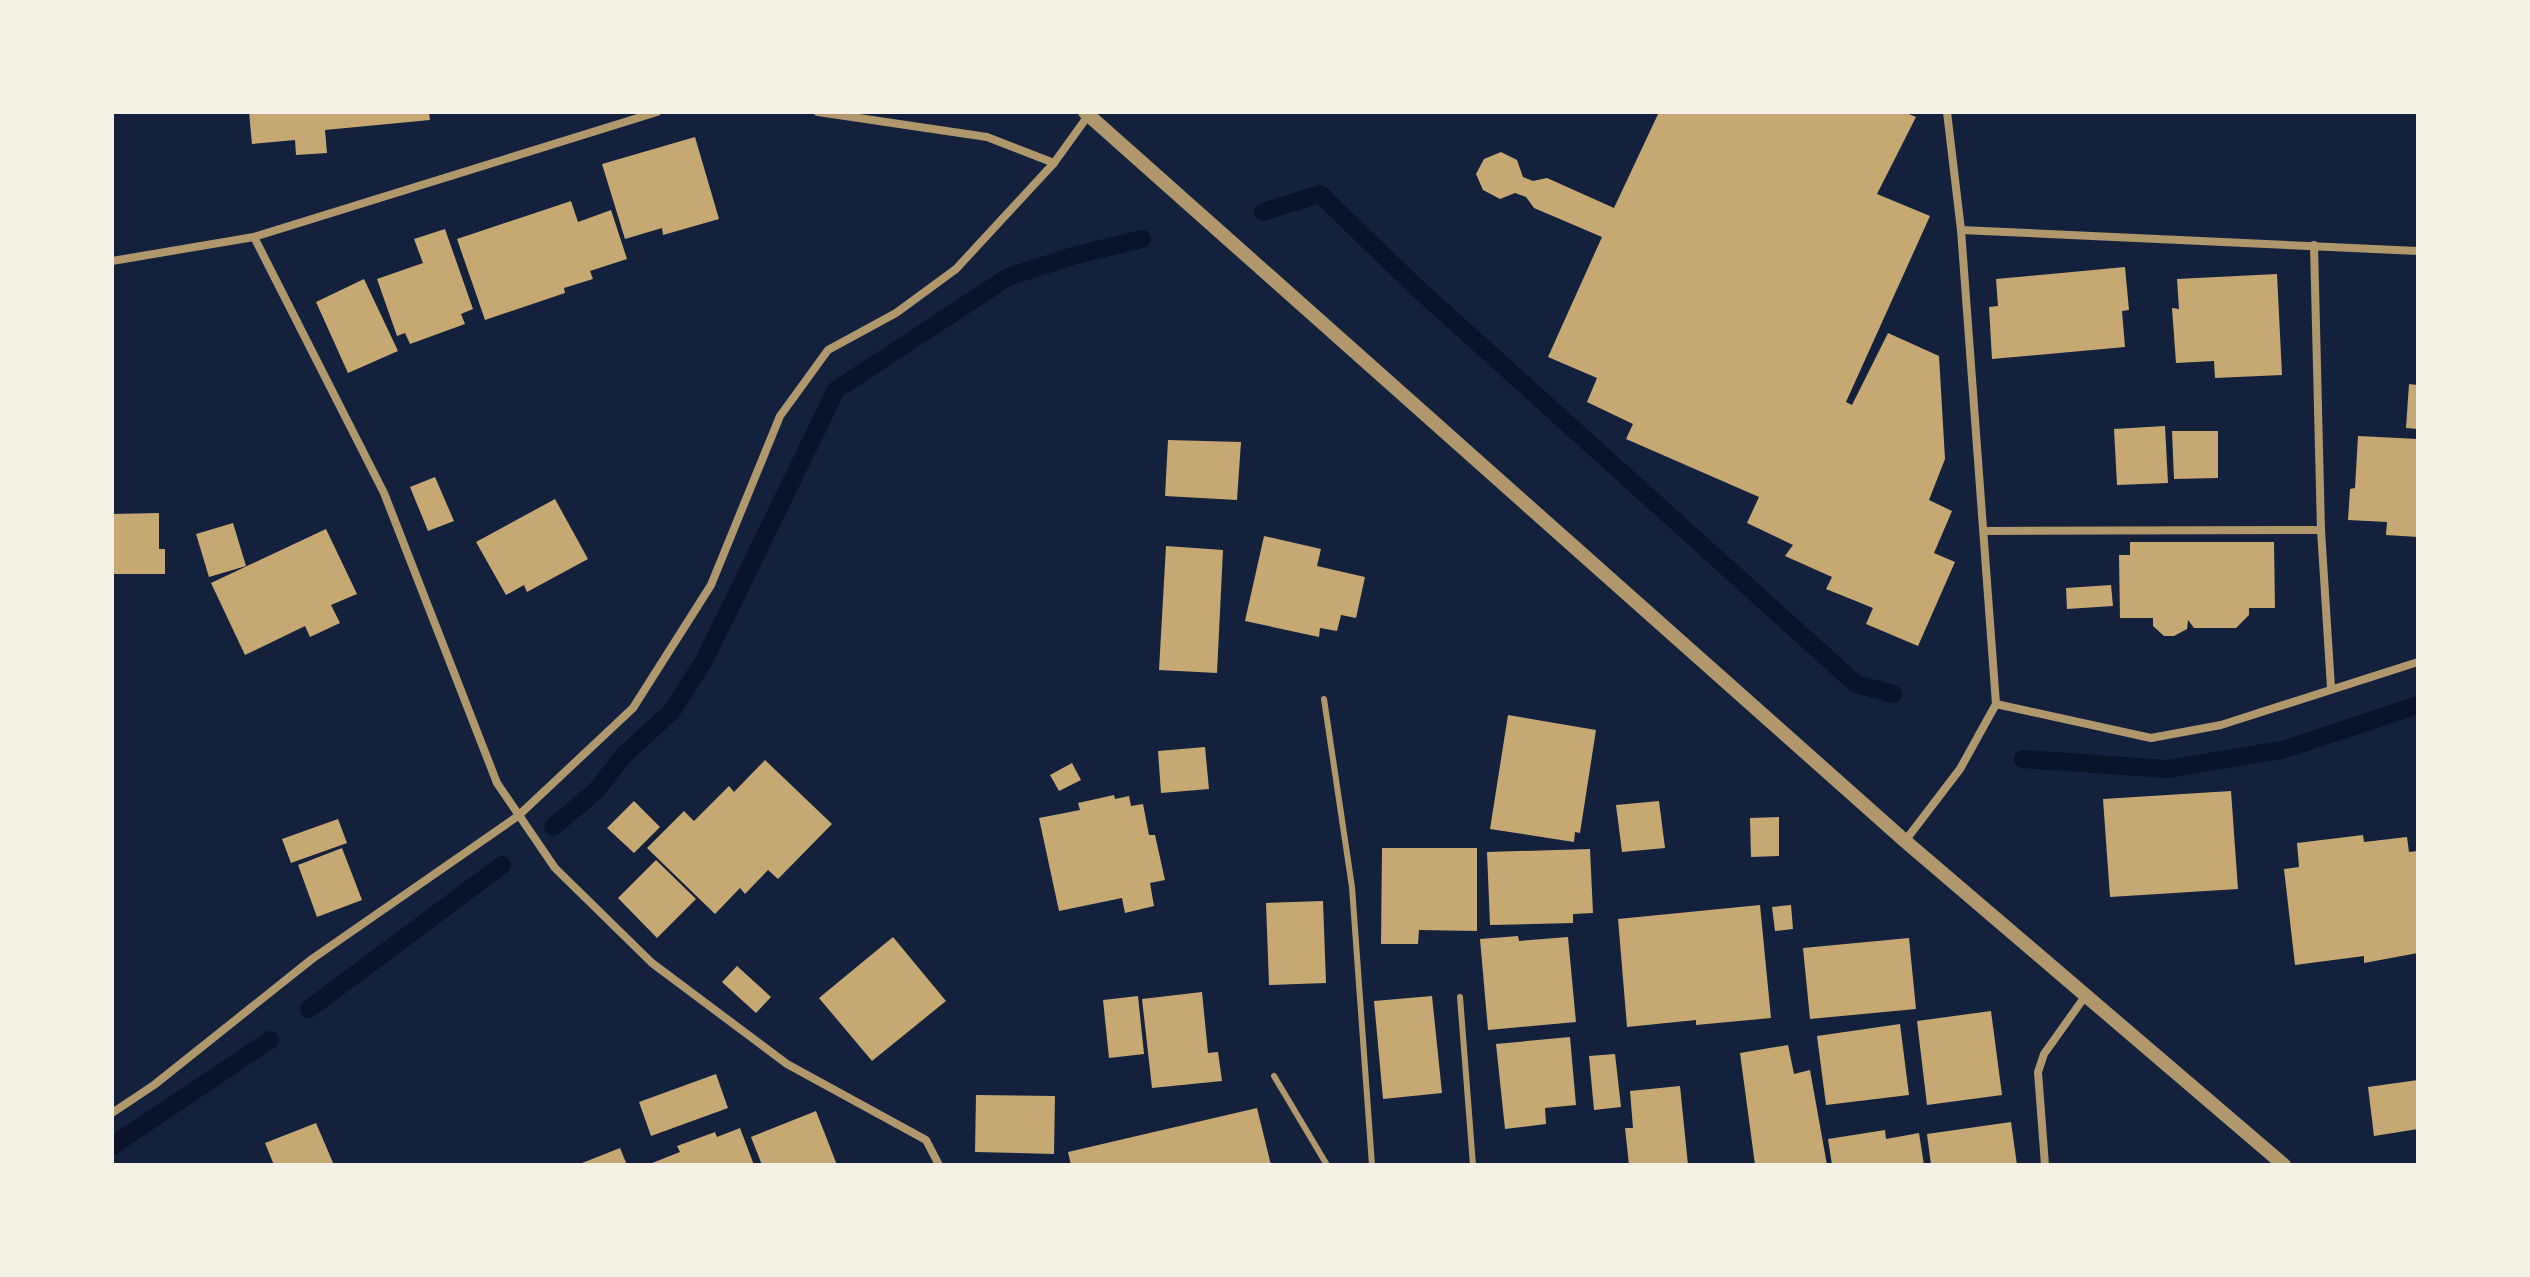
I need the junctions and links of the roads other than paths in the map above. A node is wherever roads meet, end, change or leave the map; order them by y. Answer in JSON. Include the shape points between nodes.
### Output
{"nodes":[{"id":1,"x":657,"y":112,"type":"edge"},
{"id":2,"x":818,"y":112,"type":"edge"},
{"id":3,"x":1947,"y":112,"type":"edge"},
{"id":4,"x":1088,"y":113,"type":"edge"},
{"id":5,"x":1054,"y":163,"type":"junction"},
{"id":6,"x":1961,"y":230,"type":"junction"},
{"id":7,"x":254,"y":237,"type":"junction"},
{"id":8,"x":2314,"y":245,"type":"junction"},
{"id":9,"x":2418,"y":251,"type":"edge"},
{"id":10,"x":112,"y":261,"type":"edge"},
{"id":11,"x":2321,"y":530,"type":"junction"},
{"id":12,"x":1984,"y":531,"type":"junction"},
{"id":13,"x":2418,"y":662,"type":"edge"},
{"id":14,"x":2331,"y":688,"type":"junction"},
{"id":15,"x":1324,"y":699,"type":"dead end"},
{"id":16,"x":1996,"y":704,"type":"junction"},
{"id":17,"x":518,"y":816,"type":"junction"},
{"id":18,"x":1905,"y":841,"type":"junction"},
{"id":19,"x":2086,"y":995,"type":"junction"},
{"id":20,"x":1460,"y":997,"type":"dead end"},
{"id":21,"x":1274,"y":1076,"type":"dead end"},
{"id":22,"x":112,"y":1113,"type":"edge"},
{"id":23,"x":939,"y":1165,"type":"edge"},
{"id":24,"x":1327,"y":1165,"type":"edge"},
{"id":25,"x":1372,"y":1165,"type":"edge"},
{"id":26,"x":1473,"y":1165,"type":"edge"},
{"id":27,"x":2045,"y":1165,"type":"edge"},
{"id":28,"x":2284,"y":1165,"type":"edge"}],
"edges":[{"from":1,"to":7,"type":"street"},
{"from":2,"to":5,"type":"street","via":[[987,137]]},
{"from":3,"to":6,"type":"street"},
{"from":4,"to":5,"type":"street"},
{"from":4,"to":18,"type":"street"},
{"from":5,"to":17,"type":"street","via":[[956,269],[896,313],[828,350],[780,416],[711,585],[633,708]]},
{"from":6,"to":8,"type":"street"},
{"from":6,"to":12,"type":"street"},
{"from":7,"to":10,"type":"street"},
{"from":7,"to":17,"type":"street","via":[[384,493],[497,783]]},
{"from":8,"to":9,"type":"street"},
{"from":8,"to":11,"type":"street"},
{"from":11,"to":12,"type":"street"},
{"from":11,"to":14,"type":"street"},
{"from":12,"to":16,"type":"street"},
{"from":13,"to":14,"type":"street"},
{"from":14,"to":16,"type":"street","via":[[2221,725],[2151,738]]},
{"from":15,"to":25,"type":"lane","via":[[1352,887]]},
{"from":16,"to":18,"type":"street","via":[[1960,769]]},
{"from":17,"to":22,"type":"street","via":[[312,959]]},
{"from":17,"to":23,"type":"street","via":[[555,868],[652,963],[787,1064],[926,1140]]},
{"from":18,"to":19,"type":"street"},
{"from":19,"to":27,"type":"street","via":[[2044,1054],[2038,1072]]},
{"from":19,"to":28,"type":"street"},
{"from":20,"to":26,"type":"lane"},
{"from":21,"to":24,"type":"lane"}]}
